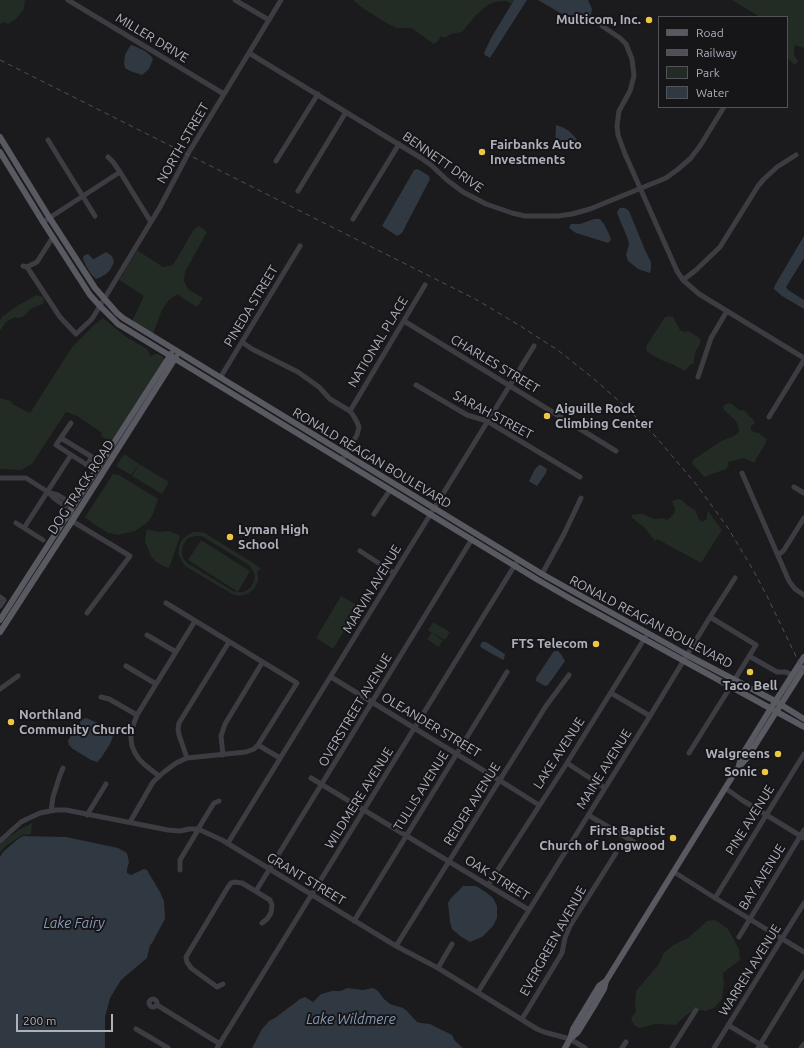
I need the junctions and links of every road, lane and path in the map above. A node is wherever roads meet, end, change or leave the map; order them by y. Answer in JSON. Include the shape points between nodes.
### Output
{"nodes":[{"id":1,"x":68,"y":0,"type":"edge"},
{"id":2,"x":235,"y":0,"type":"edge"},
{"id":3,"x":281,"y":0,"type":"edge"},
{"id":4,"x":269,"y":20,"type":"junction"},
{"id":5,"x":602,"y":26,"type":"dead end"},
{"id":6,"x":249,"y":52,"type":"junction"},
{"id":7,"x":224,"y":94,"type":"junction"},
{"id":8,"x":318,"y":94,"type":"junction"},
{"id":9,"x":723,"y":108,"type":"edge"},
{"id":10,"x":346,"y":112,"type":"junction"},
{"id":11,"x":0,"y":137,"type":"edge"},
{"id":12,"x":48,"y":140,"type":"dead end"},
{"id":13,"x":399,"y":144,"type":"junction"},
{"id":14,"x":0,"y":152,"type":"edge"},
{"id":15,"x":796,"y":155,"type":"dead end"},
{"id":16,"x":108,"y":157,"type":"dead end"},
{"id":17,"x":276,"y":161,"type":"dead end"},
{"id":18,"x":120,"y":172,"type":"junction"},
{"id":19,"x":640,"y":188,"type":"junction"},
{"id":20,"x":298,"y":191,"type":"dead end"},
{"id":21,"x":82,"y":196,"type":"junction"},
{"id":22,"x":95,"y":216,"type":"dead end"},
{"id":23,"x":49,"y":217,"type":"junction"},
{"id":24,"x":354,"y":219,"type":"dead end"},
{"id":25,"x":43,"y":222,"type":"junction"},
{"id":26,"x":151,"y":222,"type":"junction"},
{"id":27,"x":54,"y":237,"type":"junction"},
{"id":28,"x":300,"y":246,"type":"dead end"},
{"id":29,"x":683,"y":280,"type":"junction"},
{"id":30,"x":425,"y":285,"type":"dead end"},
{"id":31,"x":104,"y":298,"type":"junction"},
{"id":32,"x":100,"y":306,"type":"junction"},
{"id":33,"x":727,"y":311,"type":"junction"},
{"id":34,"x":404,"y":321,"type":"junction"},
{"id":35,"x":242,"y":342,"type":"junction"},
{"id":36,"x":534,"y":346,"type":"dead end"},
{"id":37,"x":177,"y":351,"type":"junction"},
{"id":38,"x":172,"y":358,"type":"junction"},
{"id":39,"x":804,"y":359,"type":"edge"},
{"id":40,"x":698,"y":377,"type":"dead end"},
{"id":41,"x":220,"y":378,"type":"junction"},
{"id":42,"x":416,"y":384,"type":"dead end"},
{"id":43,"x":509,"y":386,"type":"junction"},
{"id":44,"x":249,"y":396,"type":"junction"},
{"id":45,"x":245,"y":402,"type":"junction"},
{"id":46,"x":350,"y":411,"type":"junction"},
{"id":47,"x":769,"y":417,"type":"dead end"},
{"id":48,"x":487,"y":421,"type":"junction"},
{"id":49,"x":71,"y":423,"type":"dead end"},
{"id":50,"x":61,"y":438,"type":"junction"},
{"id":51,"x":117,"y":444,"type":"junction"},
{"id":52,"x":616,"y":450,"type":"dead end"},
{"id":53,"x":346,"y":454,"type":"junction"},
{"id":54,"x":72,"y":455,"type":"junction"},
{"id":55,"x":342,"y":460,"type":"junction"},
{"id":56,"x":98,"y":467,"type":"junction"},
{"id":57,"x":742,"y":473,"type":"dead end"},
{"id":58,"x":580,"y":477,"type":"dead end"},
{"id":59,"x":0,"y":478,"type":"edge"},
{"id":60,"x":794,"y":487,"type":"dead end"},
{"id":61,"x":390,"y":490,"type":"junction"},
{"id":62,"x":48,"y":492,"type":"junction"},
{"id":63,"x":804,"y":493,"type":"edge"},
{"id":64,"x":581,"y":498,"type":"dead end"},
{"id":65,"x":72,"y":508,"type":"junction"},
{"id":66,"x":434,"y":508,"type":"junction"},
{"id":67,"x":80,"y":509,"type":"junction"},
{"id":68,"x":374,"y":514,"type":"dead end"},
{"id":69,"x":430,"y":515,"type":"junction"},
{"id":70,"x":804,"y":518,"type":"edge"},
{"id":71,"x":72,"y":521,"type":"junction"},
{"id":72,"x":16,"y":523,"type":"dead end"},
{"id":73,"x":24,"y":528,"type":"junction"},
{"id":74,"x":472,"y":539,"type":"junction"},
{"id":75,"x":43,"y":540,"type":"dead end"},
{"id":76,"x":360,"y":551,"type":"dead end"},
{"id":77,"x":777,"y":554,"type":"junction"},
{"id":78,"x":516,"y":563,"type":"junction"},
{"id":79,"x":34,"y":566,"type":"junction"},
{"id":80,"x":39,"y":572,"type":"junction"},
{"id":81,"x":394,"y":573,"type":"junction"},
{"id":82,"x":542,"y":574,"type":"junction"},
{"id":83,"x":735,"y":578,"type":"dead end"},
{"id":84,"x":804,"y":594,"type":"edge"},
{"id":85,"x":0,"y":597,"type":"edge"},
{"id":86,"x":166,"y":603,"type":"dead end"},
{"id":87,"x":0,"y":606,"type":"edge"},
{"id":88,"x":87,"y":613,"type":"dead end"},
{"id":89,"x":710,"y":617,"type":"junction"},
{"id":90,"x":0,"y":620,"type":"edge"},
{"id":91,"x":195,"y":621,"type":"junction"},
{"id":92,"x":0,"y":624,"type":"edge"},
{"id":93,"x":0,"y":632,"type":"edge"},
{"id":94,"x":648,"y":633,"type":"junction"},
{"id":95,"x":147,"y":635,"type":"dead end"},
{"id":96,"x":644,"y":639,"type":"junction"},
{"id":97,"x":229,"y":642,"type":"junction"},
{"id":98,"x":176,"y":652,"type":"junction"},
{"id":99,"x":749,"y":656,"type":"junction"},
{"id":100,"x":804,"y":657,"type":"edge"},
{"id":101,"x":686,"y":658,"type":"junction"},
{"id":102,"x":262,"y":662,"type":"junction"},
{"id":103,"x":126,"y":666,"type":"dead end"},
{"id":104,"x":804,"y":668,"type":"edge"},
{"id":105,"x":507,"y":672,"type":"dead end"},
{"id":106,"x":569,"y":675,"type":"dead end"},
{"id":107,"x":792,"y":675,"type":"junction"},
{"id":108,"x":18,"y":676,"type":"dead end"},
{"id":109,"x":331,"y":677,"type":"junction"},
{"id":110,"x":735,"y":679,"type":"junction"},
{"id":111,"x":156,"y":684,"type":"junction"},
{"id":112,"x":731,"y":686,"type":"junction"},
{"id":113,"x":755,"y":686,"type":"dead end"},
{"id":114,"x":0,"y":690,"type":"edge"},
{"id":115,"x":611,"y":693,"type":"junction"},
{"id":116,"x":764,"y":695,"type":"junction"},
{"id":117,"x":101,"y":697,"type":"dead end"},
{"id":118,"x":372,"y":703,"type":"junction"},
{"id":119,"x":778,"y":703,"type":"junction"},
{"id":120,"x":771,"y":708,"type":"junction"},
{"id":121,"x":777,"y":712,"type":"junction"},
{"id":122,"x":138,"y":715,"type":"junction"},
{"id":123,"x":650,"y":716,"type":"junction"},
{"id":124,"x":804,"y":719,"type":"edge"},
{"id":125,"x":804,"y":727,"type":"edge"},
{"id":126,"x":415,"y":728,"type":"junction"},
{"id":127,"x":258,"y":745,"type":"junction"},
{"id":128,"x":689,"y":753,"type":"dead end"},
{"id":129,"x":457,"y":754,"type":"junction"},
{"id":130,"x":804,"y":754,"type":"edge"},
{"id":131,"x":223,"y":755,"type":"junction"},
{"id":132,"x":187,"y":758,"type":"junction"},
{"id":133,"x":280,"y":758,"type":"junction"},
{"id":134,"x":567,"y":763,"type":"junction"},
{"id":135,"x":63,"y":768,"type":"dead end"},
{"id":136,"x":737,"y":769,"type":"junction"},
{"id":137,"x":159,"y":776,"type":"junction"},
{"id":138,"x":311,"y":778,"type":"dead end"},
{"id":139,"x":499,"y":780,"type":"junction"},
{"id":140,"x":106,"y":784,"type":"dead end"},
{"id":141,"x":322,"y":785,"type":"junction"},
{"id":142,"x":605,"y":788,"type":"junction"},
{"id":143,"x":725,"y":788,"type":"junction"},
{"id":144,"x":219,"y":802,"type":"dead end"},
{"id":145,"x":539,"y":805,"type":"junction"},
{"id":146,"x":364,"y":810,"type":"junction"},
{"id":147,"x":51,"y":811,"type":"junction"},
{"id":148,"x":87,"y":815,"type":"junction"},
{"id":149,"x":588,"y":815,"type":"junction"},
{"id":150,"x":767,"y":815,"type":"junction"},
{"id":151,"x":130,"y":822,"type":"junction"},
{"id":152,"x":198,"y":829,"type":"junction"},
{"id":153,"x":804,"y":830,"type":"edge"},
{"id":154,"x":406,"y":835,"type":"junction"},
{"id":155,"x":802,"y":837,"type":"edge"},
{"id":156,"x":0,"y":840,"type":"edge"},
{"id":157,"x":634,"y":842,"type":"dead end"},
{"id":158,"x":228,"y":843,"type":"junction"},
{"id":159,"x":616,"y":853,"type":"dead end"},
{"id":160,"x":449,"y":861,"type":"junction"},
{"id":161,"x":180,"y":870,"type":"dead end"},
{"id":162,"x":270,"y":870,"type":"junction"},
{"id":163,"x":674,"y":872,"type":"junction"},
{"id":164,"x":488,"y":885,"type":"junction"},
{"id":165,"x":256,"y":892,"type":"junction"},
{"id":166,"x":312,"y":895,"type":"junction"},
{"id":167,"x":715,"y":898,"type":"junction"},
{"id":168,"x":804,"y":903,"type":"edge"},
{"id":169,"x":529,"y":910,"type":"junction"},
{"id":170,"x":749,"y":919,"type":"junction"},
{"id":171,"x":354,"y":921,"type":"junction"},
{"id":172,"x":262,"y":923,"type":"dead end"},
{"id":173,"x":739,"y":936,"type":"dead end"},
{"id":174,"x":782,"y":939,"type":"junction"},
{"id":175,"x":452,"y":944,"type":"dead end"},
{"id":176,"x":396,"y":946,"type":"junction"},
{"id":177,"x":804,"y":952,"type":"edge"},
{"id":178,"x":438,"y":968,"type":"junction"},
{"id":179,"x":804,"y":972,"type":"edge"},
{"id":180,"x":223,"y":984,"type":"dead end"},
{"id":181,"x":478,"y":992,"type":"junction"},
{"id":182,"x":157,"y":1005,"type":"dead end"},
{"id":183,"x":696,"y":1010,"type":"dead end"},
{"id":184,"x":522,"y":1019,"type":"junction"},
{"id":185,"x":728,"y":1026,"type":"junction"},
{"id":186,"x":136,"y":1029,"type":"dead end"},
{"id":187,"x":570,"y":1039,"type":"junction"},
{"id":188,"x":626,"y":1042,"type":"dead end"},
{"id":189,"x":804,"y":1044,"type":"edge"},
{"id":190,"x":219,"y":1046,"type":"edge"},
{"id":191,"x":759,"y":1046,"type":"edge"},
{"id":192,"x":168,"y":1048,"type":"edge"},
{"id":193,"x":565,"y":1048,"type":"edge"},
{"id":194,"x":585,"y":1048,"type":"edge"},
{"id":195,"x":622,"y":1048,"type":"edge"},
{"id":196,"x":672,"y":1048,"type":"edge"},
{"id":197,"x":714,"y":1048,"type":"edge"},
{"id":198,"x":766,"y":1048,"type":"edge"},
{"id":199,"x":802,"y":1048,"type":"edge"}],
"edges":[{"from":1,"to":7,"type":"street","name":"MILLER DRIVE"},
{"from":2,"to":4,"type":"street"},
{"from":3,"to":4,"type":"street","name":"NORTH STREET"},
{"from":4,"to":6,"type":"street","name":"NORTH STREET"},
{"from":5,"to":19,"type":"street","via":[[626,44],[632,59],[633,84],[619,111],[617,126],[625,154]]},
{"from":6,"to":7,"type":"street","name":"NORTH STREET"},
{"from":6,"to":8,"type":"street","name":"BENNETT DRIVE"},
{"from":7,"to":26,"type":"street","name":"NORTH STREET"},
{"from":8,"to":10,"type":"street","name":"BENNETT DRIVE"},
{"from":8,"to":17,"type":"street"},
{"from":9,"to":19,"type":"street","name":"BENNETT DRIVE","via":[[690,159],[666,178]]},
{"from":10,"to":13,"type":"street","name":"BENNETT DRIVE"},
{"from":10,"to":20,"type":"street"},
{"from":11,"to":23,"type":"main road","name":"RONALD REAGAN BOULEVARD"},
{"from":12,"to":21,"type":"street"},
{"from":13,"to":19,"type":"street","name":"BENNETT DRIVE","via":[[473,198],[526,216],[572,214]]},
{"from":13,"to":24,"type":"street"},
{"from":14,"to":25,"type":"main road","name":"RONALD REAGAN BOULEVARD"},
{"from":15,"to":29,"type":"street","via":[[764,179],[720,247]]},
{"from":16,"to":18,"type":"street"},
{"from":18,"to":21,"type":"street"},
{"from":18,"to":26,"type":"street"},
{"from":19,"to":29,"type":"street","via":[[673,264]]},
{"from":21,"to":22,"type":"street"},
{"from":21,"to":23,"type":"street"},
{"from":23,"to":25,"type":"street"},
{"from":23,"to":31,"type":"main road","name":"RONALD REAGAN BOULEVARD"},
{"from":25,"to":27,"type":"main road","name":"RONALD REAGAN BOULEVARD"},
{"from":26,"to":31,"type":"street","name":"NORTH STREET"},
{"from":27,"to":32,"type":"main road","name":"RONALD REAGAN BOULEVARD"},
{"from":27,"to":32,"type":"street","name":"NORTH STREET","via":[[37,262],[25,266],[60,317],[76,334],[92,319]]},
{"from":28,"to":35,"type":"street","name":"PINEDA STREET"},
{"from":29,"to":33,"type":"street","via":[[699,294]]},
{"from":30,"to":34,"type":"street","name":"NATIONAL PLACE"},
{"from":31,"to":32,"type":"street","name":"NORTH STREET"},
{"from":31,"to":37,"type":"main road","name":"RONALD REAGAN BOULEVARD","via":[[123,318]]},
{"from":32,"to":38,"type":"main road","name":"RONALD REAGAN BOULEVARD","via":[[118,324]]},
{"from":33,"to":39,"type":"street"},
{"from":33,"to":40,"type":"street","via":[[711,337]]},
{"from":34,"to":43,"type":"street","name":"CHARLES STREET"},
{"from":34,"to":46,"type":"street","name":"NATIONAL PLACE"},
{"from":35,"to":41,"type":"street","name":"PINEDA STREET"},
{"from":35,"to":46,"type":"street","via":[[298,372],[319,387],[330,399]]},
{"from":36,"to":43,"type":"street","name":"MARVIN AVENUE"},
{"from":37,"to":38,"type":"main road","name":"DOG TRACK ROAD"},
{"from":37,"to":41,"type":"main road","name":"RONALD REAGAN BOULEVARD"},
{"from":38,"to":45,"type":"main road","name":"RONALD REAGAN BOULEVARD"},
{"from":38,"to":51,"type":"main road","name":"DOG TRACK ROAD"},
{"from":38,"to":51,"type":"main road","name":"DOG TRACK ROAD","via":[[143,398]]},
{"from":39,"to":47,"type":"street"},
{"from":41,"to":44,"type":"main road","name":"RONALD REAGAN BOULEVARD"},
{"from":42,"to":48,"type":"street","name":"SARAH STREET","via":[[466,416]]},
{"from":43,"to":48,"type":"street","name":"MARVIN AVENUE"},
{"from":43,"to":52,"type":"street","name":"CHARLES STREET"},
{"from":44,"to":45,"type":"main road"},
{"from":44,"to":53,"type":"main road","name":"RONALD REAGAN BOULEVARD"},
{"from":45,"to":55,"type":"main road","name":"RONALD REAGAN BOULEVARD"},
{"from":46,"to":53,"type":"street","via":[[358,427],[357,435]]},
{"from":48,"to":58,"type":"street","name":"SARAH STREET"},
{"from":48,"to":66,"type":"street","name":"MARVIN AVENUE"},
{"from":49,"to":50,"type":"street"},
{"from":50,"to":54,"type":"street","via":[[56,445]]},
{"from":50,"to":54,"type":"street","via":[[92,457],[88,465]]},
{"from":51,"to":56,"type":"main road","name":"DOG TRACK ROAD"},
{"from":51,"to":67,"type":"main road","name":"DOG TRACK ROAD"},
{"from":53,"to":55,"type":"street"},
{"from":53,"to":66,"type":"main road","name":"RONALD REAGAN BOULEVARD"},
{"from":54,"to":62,"type":"street"},
{"from":55,"to":61,"type":"main road","name":"RONALD REAGAN BOULEVARD"},
{"from":56,"to":65,"type":"main road","name":"DOG TRACK ROAD"},
{"from":56,"to":67,"type":"street","via":[[95,477],[79,502]]},
{"from":57,"to":77,"type":"street"},
{"from":59,"to":62,"type":"street","via":[[26,478]]},
{"from":60,"to":63,"type":"street"},
{"from":61,"to":68,"type":"street"},
{"from":61,"to":69,"type":"main road","name":"RONALD REAGAN BOULEVARD"},
{"from":62,"to":65,"type":"street"},
{"from":62,"to":65,"type":"street","via":[[58,495]]},
{"from":62,"to":73,"type":"street"},
{"from":64,"to":82,"type":"street"},
{"from":65,"to":79,"type":"main road","name":"DOG TRACK ROAD"},
{"from":65,"to":80,"type":"street","via":[[73,514],[40,565]]},
{"from":66,"to":69,"type":"street","name":"MARVIN AVENUE"},
{"from":66,"to":78,"type":"main road","name":"RONALD REAGAN BOULEVARD"},
{"from":67,"to":71,"type":"main road","name":"DOG TRACK ROAD"},
{"from":69,"to":74,"type":"main road","name":"RONALD REAGAN BOULEVARD"},
{"from":69,"to":81,"type":"street","name":"MARVIN AVENUE"},
{"from":70,"to":77,"type":"street","via":[[784,550]]},
{"from":71,"to":80,"type":"main road","name":"DOG TRACK ROAD"},
{"from":71,"to":88,"type":"street","via":[[130,556]]},
{"from":72,"to":73,"type":"street"},
{"from":73,"to":75,"type":"street"},
{"from":74,"to":78,"type":"main road","name":"RONALD REAGAN BOULEVARD"},
{"from":74,"to":118,"type":"street","name":"OVERSTREET AVENUE"},
{"from":76,"to":81,"type":"street"},
{"from":77,"to":84,"type":"street","via":[[791,586]]},
{"from":78,"to":82,"type":"main road","name":"RONALD REAGAN BOULEVARD"},
{"from":78,"to":96,"type":"main road","name":"RONALD REAGAN BOULEVARD","via":[[571,599]]},
{"from":78,"to":126,"type":"street","name":"WILDMERE AVENUE"},
{"from":79,"to":90,"type":"main road","name":"DOG TRACK ROAD"},
{"from":79,"to":92,"type":"street","via":[[32,575]]},
{"from":80,"to":93,"type":"main road","name":"DOG TRACK ROAD"},
{"from":81,"to":109,"type":"street","name":"MARVIN AVENUE"},
{"from":82,"to":94,"type":"main road","name":"RONALD REAGAN BOULEVARD"},
{"from":83,"to":89,"type":"street","name":"MAINE AVENUE"},
{"from":85,"to":87,"type":"street","via":[[4,600]]},
{"from":86,"to":91,"type":"street"},
{"from":89,"to":99,"type":"street","via":[[756,645]]},
{"from":89,"to":101,"type":"street","name":"MAINE AVENUE"},
{"from":91,"to":97,"type":"street"},
{"from":91,"to":98,"type":"street"},
{"from":94,"to":96,"type":"street","name":"LAKE AVENUE"},
{"from":94,"to":101,"type":"main road","name":"RONALD REAGAN BOULEVARD"},
{"from":95,"to":98,"type":"street"},
{"from":96,"to":101,"type":"main road","name":"RONALD REAGAN BOULEVARD"},
{"from":96,"to":115,"type":"street","name":"LAKE AVENUE"},
{"from":97,"to":102,"type":"street"},
{"from":97,"to":132,"type":"street","via":[[179,723],[179,735]]},
{"from":98,"to":111,"type":"street"},
{"from":99,"to":107,"type":"street","via":[[777,672]]},
{"from":99,"to":110,"type":"street"},
{"from":100,"to":107,"type":"main road"},
{"from":101,"to":110,"type":"main road","name":"RONALD REAGAN BOULEVARD"},
{"from":101,"to":112,"type":"main road","name":"RONALD REAGAN BOULEVARD"},
{"from":101,"to":123,"type":"street","name":"MAINE AVENUE"},
{"from":102,"to":127,"type":"street","via":[[297,683]]},
{"from":102,"to":131,"type":"street","via":[[225,724],[221,736]]},
{"from":103,"to":111,"type":"street"},
{"from":104,"to":119,"type":"main road"},
{"from":105,"to":129,"type":"street","name":"TULLIS AVENUE"},
{"from":106,"to":139,"type":"street","name":"REIDER AVENUE"},
{"from":107,"to":119,"type":"main road"},
{"from":108,"to":114,"type":"street"},
{"from":109,"to":118,"type":"street","name":"OLEANDER STREET"},
{"from":109,"to":133,"type":"street","name":"MARVIN AVENUE"},
{"from":110,"to":116,"type":"main road","name":"RONALD REAGAN BOULEVARD"},
{"from":111,"to":122,"type":"street"},
{"from":112,"to":120,"type":"main road","name":"RONALD REAGAN BOULEVARD"},
{"from":112,"to":128,"type":"street"},
{"from":113,"to":116,"type":"main road"},
{"from":115,"to":123,"type":"street"},
{"from":115,"to":134,"type":"street","name":"LAKE AVENUE"},
{"from":116,"to":119,"type":"main road","name":"RONALD REAGAN BOULEVARD"},
{"from":117,"to":122,"type":"street"},
{"from":118,"to":126,"type":"street","name":"OLEANDER STREET"},
{"from":118,"to":141,"type":"street","name":"OVERSTREET AVENUE"},
{"from":119,"to":120,"type":"main road"},
{"from":119,"to":121,"type":"main road"},
{"from":119,"to":124,"type":"main road","name":"RONALD REAGAN BOULEVARD"},
{"from":120,"to":121,"type":"main road","name":"RONALD REAGAN BOULEVARD"},
{"from":120,"to":136,"type":"main road","via":[[742,755]]},
{"from":121,"to":125,"type":"main road","name":"RONALD REAGAN BOULEVARD"},
{"from":121,"to":136,"type":"main road"},
{"from":122,"to":137,"type":"street","via":[[131,733],[132,746],[139,759]]},
{"from":123,"to":142,"type":"street","name":"MAINE AVENUE"},
{"from":126,"to":129,"type":"street","name":"OLEANDER STREET"},
{"from":126,"to":146,"type":"street","name":"WILDMERE AVENUE"},
{"from":127,"to":131,"type":"street","via":[[246,752]]},
{"from":127,"to":133,"type":"street"},
{"from":129,"to":139,"type":"street","name":"OLEANDER STREET"},
{"from":129,"to":154,"type":"street","name":"TULLIS AVENUE"},
{"from":130,"to":150,"type":"street","name":"PINE AVENUE"},
{"from":131,"to":132,"type":"street"},
{"from":132,"to":137,"type":"street"},
{"from":133,"to":158,"type":"street","name":"MARVIN AVENUE"},
{"from":134,"to":142,"type":"street"},
{"from":134,"to":145,"type":"street","name":"LAKE AVENUE"},
{"from":135,"to":147,"type":"street"},
{"from":136,"to":143,"type":"main road"},
{"from":137,"to":151,"type":"street"},
{"from":138,"to":141,"type":"street","name":"OAK STREET"},
{"from":139,"to":145,"type":"street","name":"OLEANDER STREET"},
{"from":139,"to":160,"type":"street","name":"REIDER AVENUE"},
{"from":140,"to":148,"type":"street"},
{"from":141,"to":146,"type":"street","name":"OAK STREET"},
{"from":141,"to":162,"type":"street","name":"OVERSTREET AVENUE"},
{"from":142,"to":149,"type":"street","name":"MAINE AVENUE"},
{"from":143,"to":150,"type":"street"},
{"from":143,"to":163,"type":"main road"},
{"from":144,"to":152,"type":"street","via":[[214,803]]},
{"from":145,"to":164,"type":"street","name":"LAKE AVENUE"},
{"from":146,"to":154,"type":"street","name":"OAK STREET"},
{"from":146,"to":166,"type":"street","name":"WILDMERE AVENUE"},
{"from":147,"to":148,"type":"street","name":"GRANT STREET","via":[[66,810]]},
{"from":147,"to":156,"type":"street","name":"GRANT STREET","via":[[21,822]]},
{"from":148,"to":151,"type":"street","name":"GRANT STREET"},
{"from":149,"to":157,"type":"street"},
{"from":149,"to":169,"type":"street","name":"MAINE AVENUE"},
{"from":150,"to":155,"type":"street"},
{"from":150,"to":167,"type":"street","name":"PINE AVENUE"},
{"from":151,"to":152,"type":"street","name":"GRANT STREET","via":[[168,830]]},
{"from":152,"to":158,"type":"street","name":"GRANT STREET"},
{"from":152,"to":161,"type":"street","via":[[180,860]]},
{"from":153,"to":155,"type":"street","name":"BAY AVENUE"},
{"from":154,"to":160,"type":"street","name":"OAK STREET"},
{"from":154,"to":171,"type":"street","name":"TULLIS AVENUE"},
{"from":155,"to":170,"type":"street","name":"BAY AVENUE"},
{"from":158,"to":162,"type":"street","name":"GRANT STREET"},
{"from":159,"to":184,"type":"street","name":"EVERGREEN AVENUE","via":[[570,926],[562,953]]},
{"from":160,"to":164,"type":"street","name":"OAK STREET"},
{"from":160,"to":176,"type":"street","name":"REIDER AVENUE"},
{"from":162,"to":165,"type":"street","name":"OVERSTREET AVENUE"},
{"from":162,"to":166,"type":"street","name":"GRANT STREET"},
{"from":163,"to":167,"type":"street"},
{"from":163,"to":187,"type":"main road","via":[[606,981],[604,990],[578,1032]]},
{"from":164,"to":169,"type":"street","name":"OAK STREET"},
{"from":165,"to":172,"type":"street","via":[[272,902],[271,913]]},
{"from":165,"to":180,"type":"street","via":[[242,883],[231,883],[187,954],[190,968],[217,987]]},
{"from":166,"to":171,"type":"street","name":"GRANT STREET"},
{"from":166,"to":190,"type":"street","name":"WILDMERE AVENUE"},
{"from":167,"to":170,"type":"street"},
{"from":168,"to":174,"type":"street","name":"WARREN AVENUE"},
{"from":169,"to":181,"type":"street","name":"MAINE AVENUE"},
{"from":170,"to":173,"type":"street","name":"BAY AVENUE"},
{"from":170,"to":174,"type":"street"},
{"from":171,"to":176,"type":"street","name":"GRANT STREET"},
{"from":174,"to":177,"type":"street"},
{"from":174,"to":185,"type":"street","name":"WARREN AVENUE"},
{"from":175,"to":178,"type":"street"},
{"from":176,"to":178,"type":"street","name":"GRANT STREET"},
{"from":178,"to":181,"type":"street","name":"GRANT STREET"},
{"from":179,"to":191,"type":"street"},
{"from":181,"to":184,"type":"street","name":"GRANT STREET"},
{"from":182,"to":190,"type":"street"},
{"from":183,"to":196,"type":"street"},
{"from":184,"to":187,"type":"street","name":"GRANT STREET","via":[[544,1032]]},
{"from":185,"to":191,"type":"street"},
{"from":185,"to":197,"type":"street","name":"WARREN AVENUE"},
{"from":186,"to":192,"type":"street"},
{"from":187,"to":193,"type":"main road"},
{"from":187,"to":194,"type":"street","name":"GRANT STREET"},
{"from":188,"to":195,"type":"street"},
{"from":189,"to":199,"type":"street"},
{"from":191,"to":198,"type":"street"}]}
